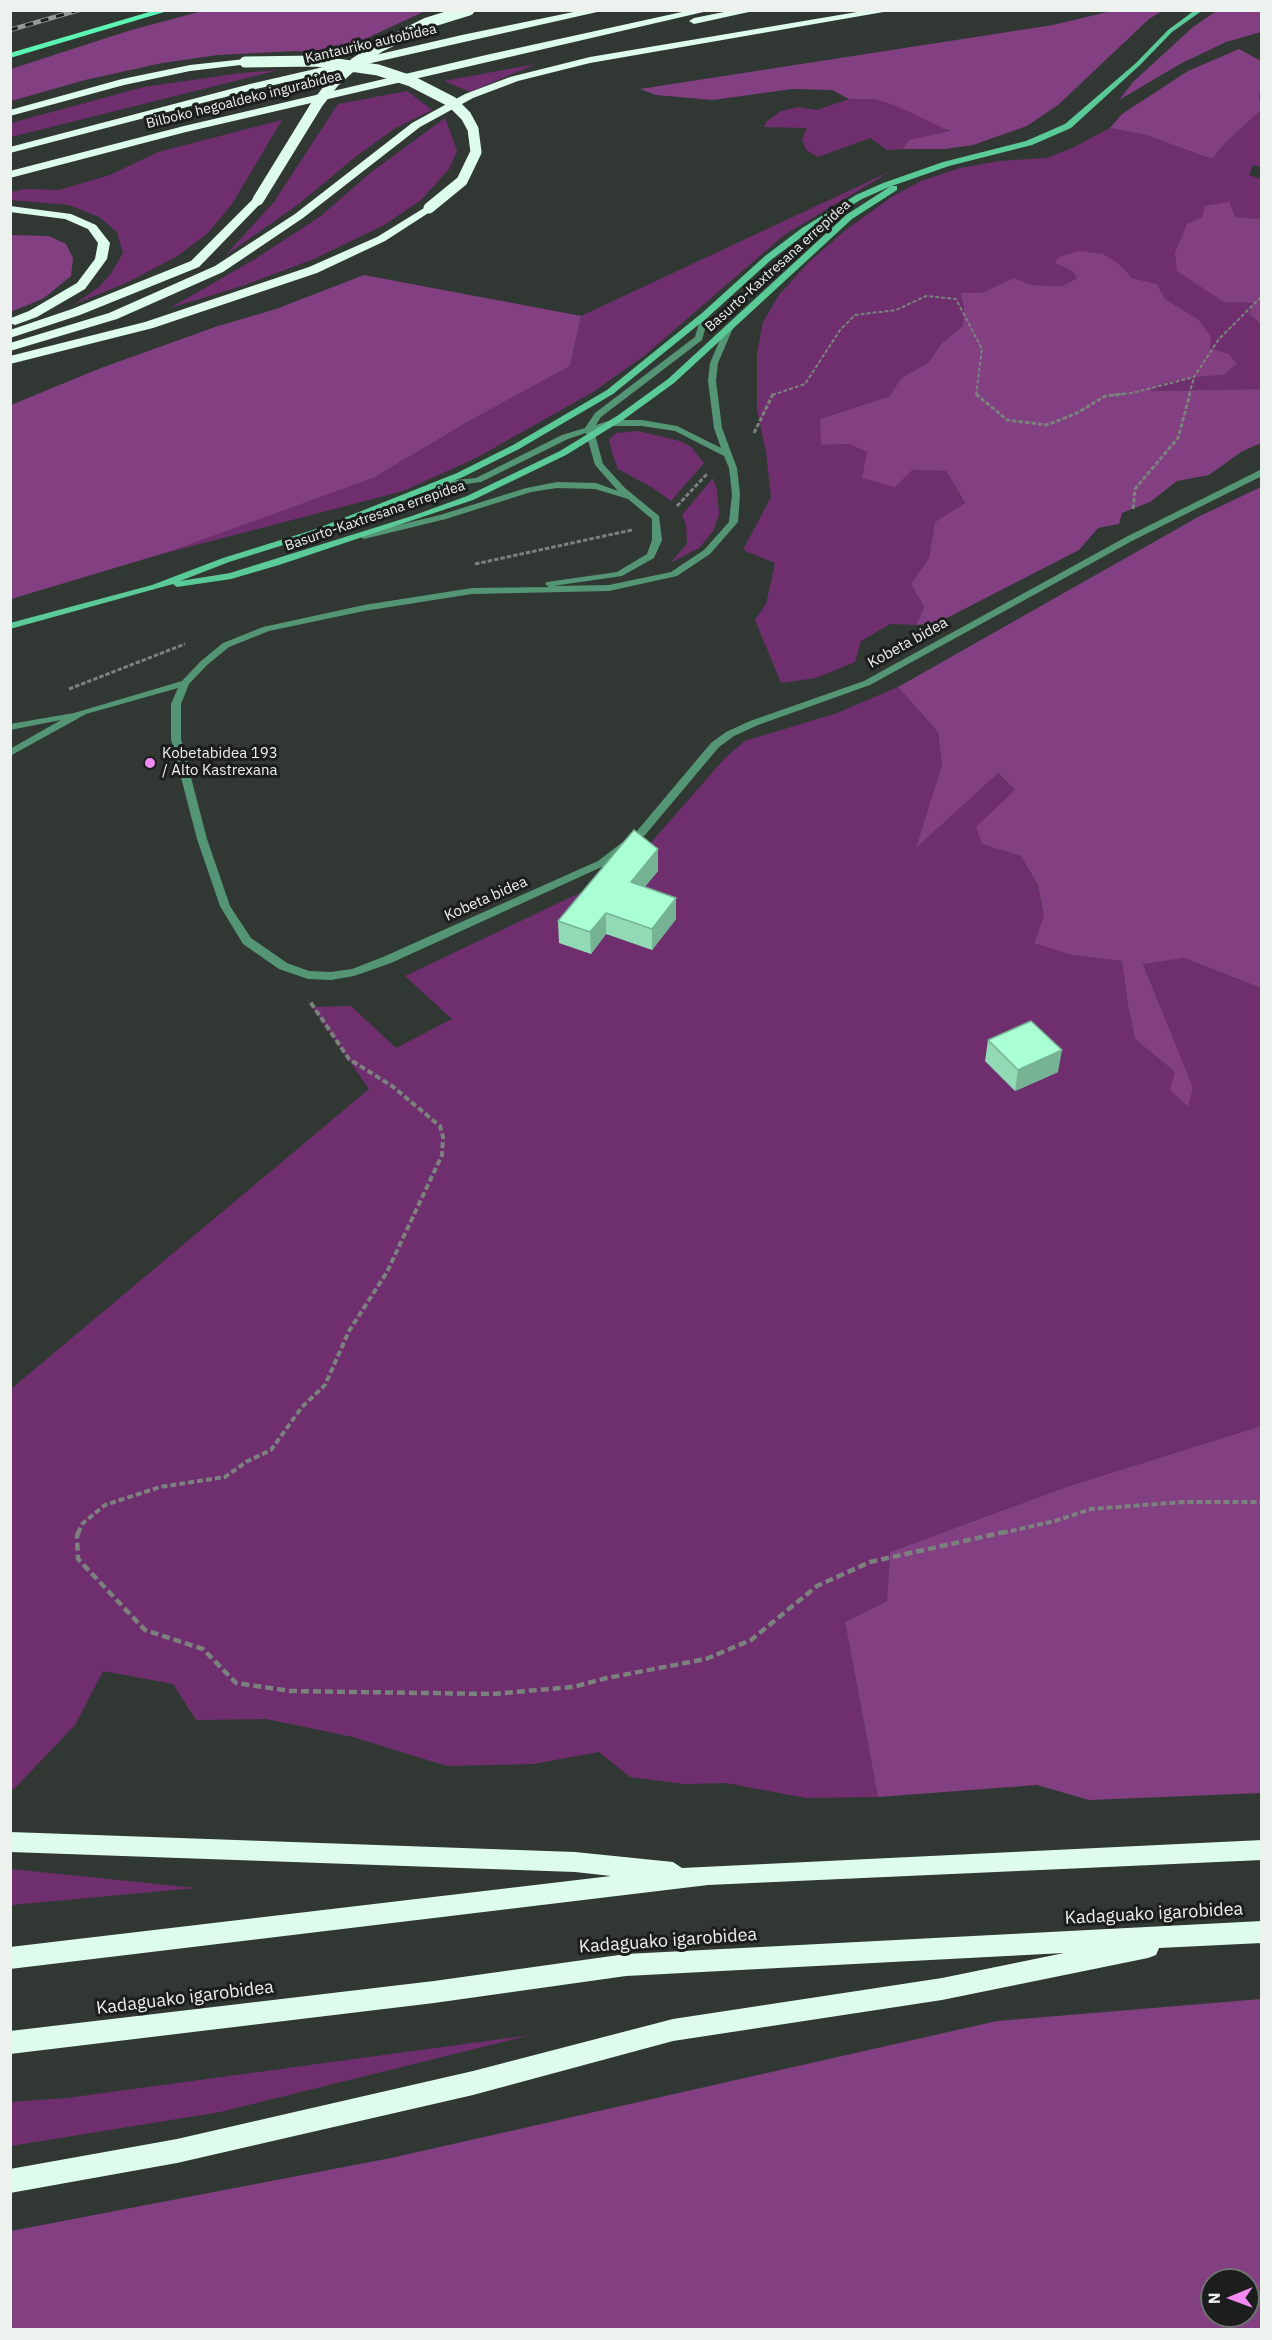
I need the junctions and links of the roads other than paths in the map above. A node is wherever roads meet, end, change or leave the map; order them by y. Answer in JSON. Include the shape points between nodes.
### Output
{"nodes":[{"id":1,"x":167,"y":10,"type":"edge"},
{"id":2,"x":469,"y":10,"type":"edge"},
{"id":3,"x":601,"y":10,"type":"edge"},
{"id":4,"x":707,"y":10,"type":"edge"},
{"id":5,"x":753,"y":10,"type":"edge"},
{"id":6,"x":871,"y":10,"type":"edge"},
{"id":7,"x":890,"y":10,"type":"edge"},
{"id":8,"x":1200,"y":10,"type":"edge"},
{"id":9,"x":837,"y":18,"type":"junction"},
{"id":10,"x":606,"y":34,"type":"junction"},
{"id":11,"x":10,"y":56,"type":"edge"},
{"id":12,"x":254,"y":86,"type":"joint"},
{"id":13,"x":10,"y":113,"type":"edge"},
{"id":14,"x":10,"y":150,"type":"edge"},
{"id":15,"x":917,"y":174,"type":"junction"},
{"id":16,"x":10,"y":175,"type":"edge"},
{"id":17,"x":10,"y":208,"type":"edge"},
{"id":18,"x":705,"y":315,"type":"junction"},
{"id":19,"x":10,"y":323,"type":"edge"},
{"id":20,"x":729,"y":328,"type":"junction"},
{"id":21,"x":10,"y":334,"type":"edge"},
{"id":22,"x":10,"y":347,"type":"edge"},
{"id":23,"x":10,"y":360,"type":"edge"},
{"id":24,"x":611,"y":423,"type":"junction"},
{"id":25,"x":589,"y":433,"type":"junction"},
{"id":26,"x":727,"y":454,"type":"junction"},
{"id":27,"x":1262,"y":472,"type":"edge"},
{"id":28,"x":435,"y":485,"type":"junction"},
{"id":29,"x":634,"y":500,"type":"junction"},
{"id":30,"x":364,"y":536,"type":"junction"},
{"id":31,"x":155,"y":587,"type":"junction"},
{"id":32,"x":519,"y":589,"type":"junction"},
{"id":33,"x":10,"y":626,"type":"edge"},
{"id":34,"x":185,"y":683,"type":"junction"},
{"id":35,"x":82,"y":712,"type":"junction"},
{"id":36,"x":10,"y":727,"type":"edge"},
{"id":37,"x":10,"y":753,"type":"edge"},
{"id":38,"x":10,"y":1842,"type":"edge"},
{"id":39,"x":1262,"y":1850,"type":"edge"},
{"id":40,"x":708,"y":1875,"type":"junction"},
{"id":41,"x":1262,"y":1932,"type":"edge"},
{"id":42,"x":1211,"y":1935,"type":"junction"},
{"id":43,"x":10,"y":1958,"type":"edge"},
{"id":44,"x":10,"y":2043,"type":"edge"},
{"id":45,"x":10,"y":2181,"type":"edge"}],
"edges":[{"from":1,"to":11,"type":"main road"},
{"from":2,"to":21,"type":"highway","bridge":true,"via":[[427,23],[381,46],[334,82],[258,200],[195,264]]},
{"from":3,"to":12,"type":"highway","name":"Kantauriko autobidea"},
{"from":4,"to":10,"type":"highway"},
{"from":5,"to":10,"type":"highway"},
{"from":6,"to":9,"type":"highway"},
{"from":7,"to":9,"type":"highway"},
{"from":8,"to":15,"type":"street","via":[[1170,31],[1068,126],[1029,143]]},
{"from":9,"to":22,"type":"highway","via":[[590,60],[514,79],[469,96],[416,125],[299,216],[219,269],[113,316]]},
{"from":10,"to":16,"type":"highway","name":"Bilboko hegoaldeko ingurabidea","via":[[184,129]]},
{"from":12,"to":14,"type":"highway","name":"Bilboko hegoaldeko ingurabidea"},
{"from":13,"to":23,"type":"highway","bridge":true,"via":[[165,72],[245,62],[316,61],[395,74],[452,102],[473,129],[476,152],[462,181],[429,208],[381,239],[313,270],[149,325]]},
{"from":15,"to":18,"type":"street","name":"Basurto-Kaxtresana errepidea","via":[[859,197],[805,230]]},
{"from":15,"to":20,"type":"street","name":"Basurto-Kaxtresana errepidea","via":[[849,217]]},
{"from":17,"to":19,"type":"highway","via":[[67,216],[92,227],[104,243],[101,260],[81,286]]},
{"from":18,"to":25,"type":"street","via":[[699,338],[598,415]]},
{"from":18,"to":28,"type":"street","name":"Basurto-Kaxtresana errepidea","via":[[610,392],[516,447]]},
{"from":20,"to":24,"type":"street","name":"Basurto-Kaxtresana errepidea","via":[[671,381]]},
{"from":20,"to":26,"type":"street","via":[[714,363],[712,381],[718,428]]},
{"from":24,"to":25,"type":"street","name":"Basurto-Kaxtresana errepidea"},
{"from":24,"to":26,"type":"street","via":[[677,429]]},
{"from":25,"to":28,"type":"street","via":[[565,437],[478,480]]},
{"from":25,"to":29,"type":"street","via":[[599,465]]},
{"from":25,"to":30,"type":"street","name":"Basurto-Kaxtresana errepidea","via":[[563,453],[470,498]]},
{"from":26,"to":32,"type":"street","via":[[736,494],[734,522],[707,552],[674,574],[609,588]]},
{"from":27,"to":34,"type":"street","name":"Kobeta bidea","via":[[1129,539],[867,683],[730,734],[715,745],[640,833],[602,863],[354,972],[308,975],[283,966],[247,941],[225,906],[202,839],[176,740],[176,704]]},
{"from":28,"to":31,"type":"street","name":"Basurto-Kaxtresana errepidea","via":[[319,531]]},
{"from":29,"to":30,"type":"street","via":[[596,486],[557,485]]},
{"from":29,"to":32,"type":"street","via":[[656,518],[657,540],[651,556],[619,574]]},
{"from":30,"to":31,"type":"street","name":"Basurto-Kaxtresana errepidea","via":[[231,576]]},
{"from":31,"to":33,"type":"street"},
{"from":32,"to":34,"type":"street","name":"Kobeta bidea","via":[[472,591],[364,608],[266,629],[226,645]]},
{"from":34,"to":35,"type":"street"},
{"from":35,"to":36,"type":"street"},
{"from":35,"to":37,"type":"street"},
{"from":38,"to":40,"type":"highway","via":[[563,1862]]},
{"from":39,"to":40,"type":"highway"},
{"from":40,"to":43,"type":"highway"},
{"from":41,"to":42,"type":"highway","name":"Kadaguako igarobidea"},
{"from":42,"to":44,"type":"highway","name":"Kadaguako igarobidea","via":[[626,1965]]},
{"from":42,"to":45,"type":"highway","via":[[942,1989],[674,2030],[473,2083],[177,2151]]}]}
